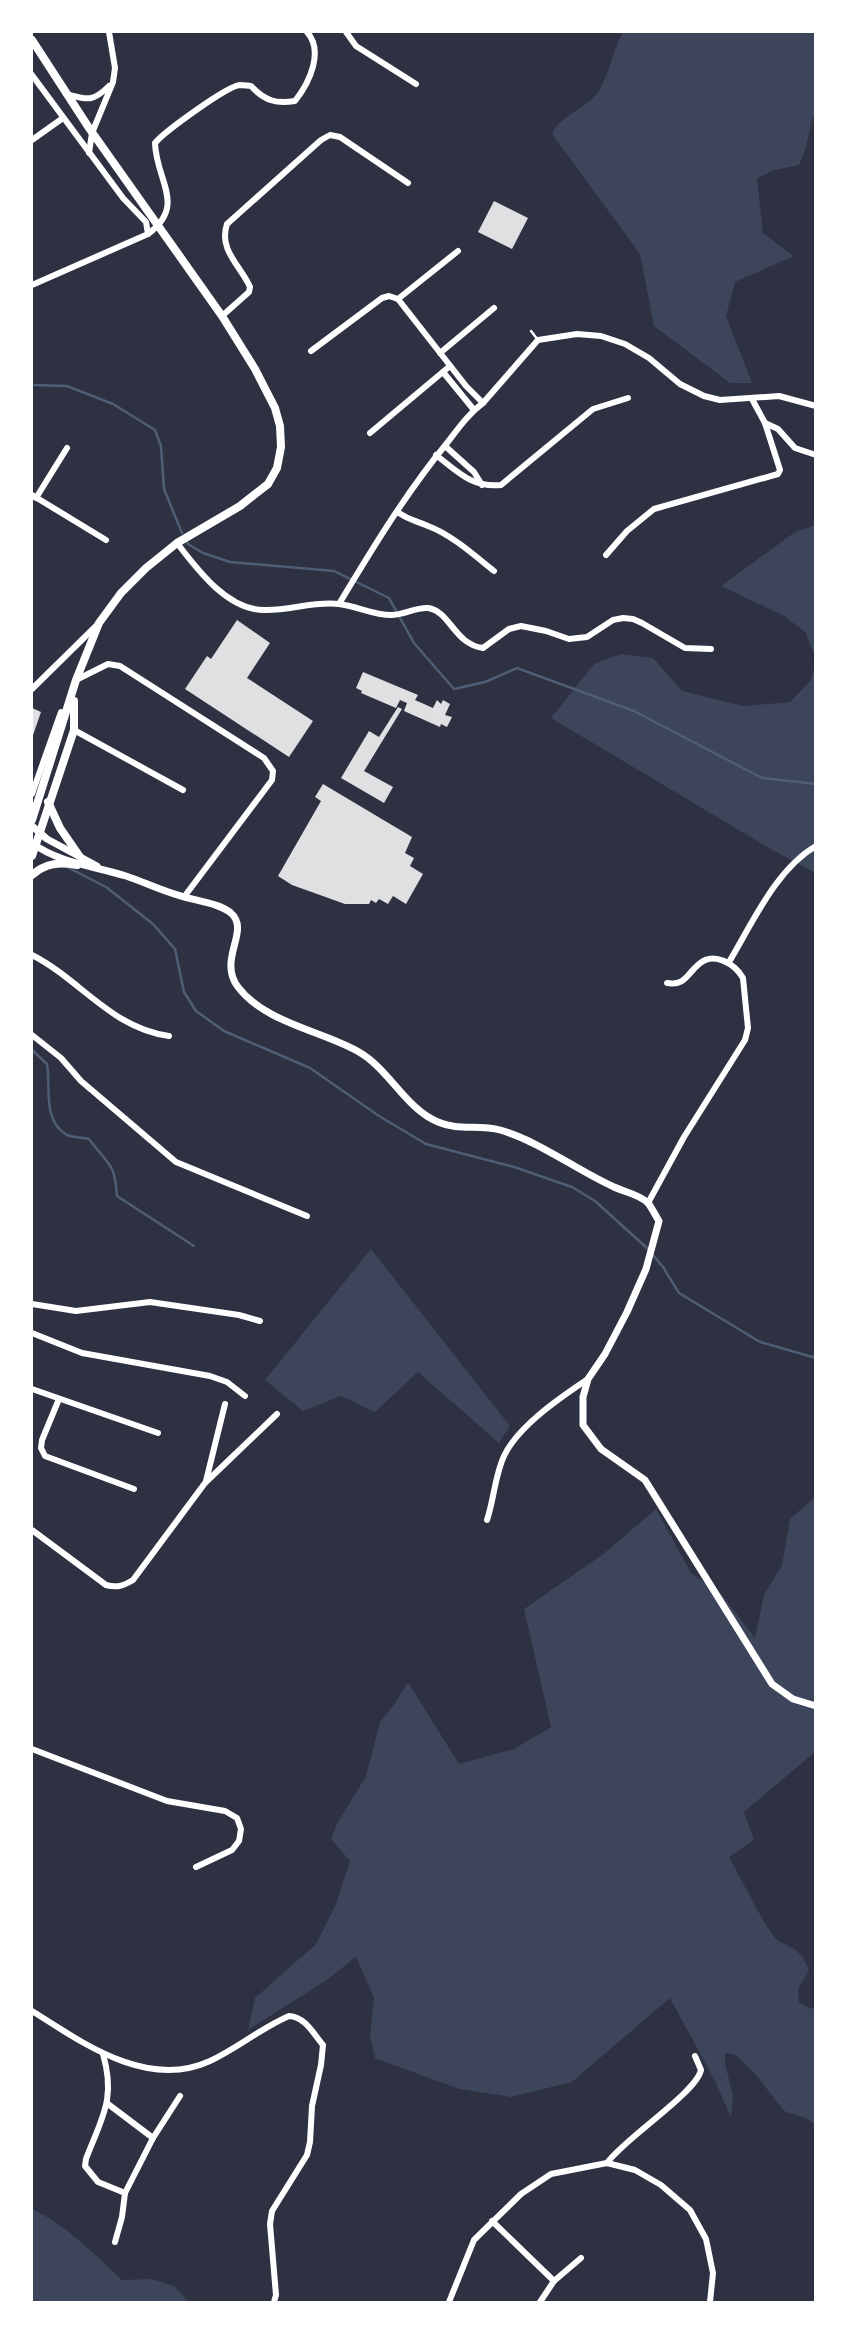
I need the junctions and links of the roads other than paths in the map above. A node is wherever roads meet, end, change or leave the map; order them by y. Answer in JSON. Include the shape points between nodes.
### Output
{"nodes":[{"id":1,"x":109,"y":32,"type":"edge"},
{"id":2,"x":307,"y":32,"type":"edge"},
{"id":3,"x":346,"y":32,"type":"edge"},
{"id":4,"x":32,"y":40,"type":"edge"},
{"id":5,"x":32,"y":75,"type":"edge"},
{"id":6,"x":113,"y":82,"type":"junction"},
{"id":7,"x":416,"y":84,"type":"dead end"},
{"id":8,"x":66,"y":94,"type":"junction"},
{"id":9,"x":63,"y":118,"type":"junction"},
{"id":10,"x":92,"y":132,"type":"junction"},
{"id":11,"x":32,"y":140,"type":"edge"},
{"id":12,"x":89,"y":153,"type":"junction"},
{"id":13,"x":408,"y":183,"type":"dead end"},
{"id":14,"x":159,"y":226,"type":"junction"},
{"id":15,"x":148,"y":234,"type":"junction"},
{"id":16,"x":458,"y":251,"type":"dead end"},
{"id":17,"x":32,"y":285,"type":"edge"},
{"id":18,"x":398,"y":299,"type":"junction"},
{"id":19,"x":494,"y":308,"type":"dead end"},
{"id":20,"x":222,"y":316,"type":"junction"},
{"id":21,"x":531,"y":331,"type":"dead end"},
{"id":22,"x":538,"y":340,"type":"junction"},
{"id":23,"x":311,"y":351,"type":"dead end"},
{"id":24,"x":440,"y":353,"type":"junction"},
{"id":25,"x":450,"y":366,"type":"junction"},
{"id":26,"x":443,"y":372,"type":"junction"},
{"id":27,"x":628,"y":398,"type":"dead end"},
{"id":28,"x":752,"y":399,"type":"junction"},
{"id":29,"x":483,"y":403,"type":"junction"},
{"id":30,"x":816,"y":406,"type":"edge"},
{"id":31,"x":474,"y":410,"type":"junction"},
{"id":32,"x":765,"y":423,"type":"junction"},
{"id":33,"x":370,"y":433,"type":"dead end"},
{"id":34,"x":445,"y":446,"type":"junction"},
{"id":35,"x":67,"y":448,"type":"dead end"},
{"id":36,"x":436,"y":455,"type":"junction"},
{"id":37,"x":816,"y":455,"type":"edge"},
{"id":38,"x":482,"y":485,"type":"junction"},
{"id":39,"x":34,"y":496,"type":"edge"},
{"id":40,"x":397,"y":512,"type":"junction"},
{"id":41,"x":106,"y":540,"type":"dead end"},
{"id":42,"x":182,"y":540,"type":"junction"},
{"id":43,"x":606,"y":555,"type":"dead end"},
{"id":44,"x":494,"y":570,"type":"dead end"},
{"id":45,"x":339,"y":604,"type":"junction"},
{"id":46,"x":99,"y":623,"type":"junction"},
{"id":47,"x":711,"y":649,"type":"dead end"},
{"id":48,"x":75,"y":684,"type":"junction"},
{"id":49,"x":32,"y":689,"type":"edge"},
{"id":50,"x":64,"y":712,"type":"junction"},
{"id":51,"x":74,"y":730,"type":"junction"},
{"id":52,"x":84,"y":737,"type":"junction"},
{"id":53,"x":66,"y":750,"type":"junction"},
{"id":54,"x":183,"y":790,"type":"dead end"},
{"id":55,"x":32,"y":794,"type":"edge"},
{"id":56,"x":48,"y":802,"type":"junction"},
{"id":57,"x":32,"y":820,"type":"edge"},
{"id":58,"x":35,"y":829,"type":"edge"},
{"id":59,"x":33,"y":844,"type":"edge"},
{"id":60,"x":816,"y":846,"type":"edge"},
{"id":61,"x":32,"y":856,"type":"edge"},
{"id":62,"x":79,"y":860,"type":"junction"},
{"id":63,"x":32,"y":875,"type":"edge"},
{"id":64,"x":184,"y":897,"type":"junction"},
{"id":65,"x":32,"y":955,"type":"edge"},
{"id":66,"x":729,"y":962,"type":"junction"},
{"id":67,"x":667,"y":983,"type":"dead end"},
{"id":68,"x":32,"y":1034,"type":"edge"},
{"id":69,"x":169,"y":1036,"type":"dead end"},
{"id":70,"x":648,"y":1203,"type":"junction"},
{"id":71,"x":307,"y":1216,"type":"dead end"},
{"id":72,"x":32,"y":1304,"type":"edge"},
{"id":73,"x":260,"y":1321,"type":"dead end"},
{"id":74,"x":32,"y":1333,"type":"edge"},
{"id":75,"x":588,"y":1378,"type":"junction"},
{"id":76,"x":32,"y":1390,"type":"edge"},
{"id":77,"x":245,"y":1396,"type":"dead end"},
{"id":78,"x":58,"y":1399,"type":"junction"},
{"id":79,"x":225,"y":1404,"type":"dead end"},
{"id":80,"x":277,"y":1414,"type":"dead end"},
{"id":81,"x":158,"y":1433,"type":"dead end"},
{"id":82,"x":205,"y":1483,"type":"junction"},
{"id":83,"x":134,"y":1489,"type":"dead end"},
{"id":84,"x":487,"y":1520,"type":"dead end"},
{"id":85,"x":32,"y":1530,"type":"edge"},
{"id":86,"x":816,"y":1706,"type":"edge"},
{"id":87,"x":32,"y":1749,"type":"edge"},
{"id":88,"x":196,"y":1867,"type":"dead end"},
{"id":89,"x":32,"y":2011,"type":"edge"},
{"id":90,"x":103,"y":2054,"type":"junction"},
{"id":91,"x":695,"y":2056,"type":"dead end"},
{"id":92,"x":180,"y":2095,"type":"dead end"},
{"id":93,"x":108,"y":2104,"type":"junction"},
{"id":94,"x":153,"y":2138,"type":"junction"},
{"id":95,"x":607,"y":2163,"type":"junction"},
{"id":96,"x":125,"y":2193,"type":"junction"},
{"id":97,"x":492,"y":2221,"type":"junction"},
{"id":98,"x":115,"y":2242,"type":"dead end"},
{"id":99,"x":581,"y":2258,"type":"dead end"},
{"id":100,"x":554,"y":2281,"type":"junction"},
{"id":101,"x":274,"y":2302,"type":"edge"},
{"id":102,"x":449,"y":2302,"type":"edge"},
{"id":103,"x":540,"y":2302,"type":"edge"},
{"id":104,"x":710,"y":2302,"type":"edge"}],
"edges":[{"from":1,"to":6,"type":"street","via":[[116,68]]},
{"from":2,"to":14,"type":"street","via":[[316,45],[316,56],[295,101],[278,104],[261,97],[251,86],[238,85],[161,135],[155,156],[168,201]]},
{"from":3,"to":7,"type":"street","via":[[356,46]]},
{"from":4,"to":8,"type":"main road"},
{"from":5,"to":9,"type":"street"},
{"from":6,"to":8,"type":"street","via":[[92,99]]},
{"from":6,"to":10,"type":"street"},
{"from":8,"to":10,"type":"main road"},
{"from":9,"to":11,"type":"street"},
{"from":9,"to":12,"type":"street"},
{"from":10,"to":12,"type":"street"},
{"from":10,"to":14,"type":"main road"},
{"from":12,"to":15,"type":"street","via":[[146,222]]},
{"from":13,"to":20,"type":"street","via":[[340,137],[330,135],[321,140],[227,224],[225,242],[250,287]]},
{"from":14,"to":15,"type":"street"},
{"from":14,"to":20,"type":"main road"},
{"from":15,"to":17,"type":"street"},
{"from":16,"to":18,"type":"street"},
{"from":18,"to":23,"type":"street","via":[[382,298]]},
{"from":18,"to":24,"type":"street"},
{"from":19,"to":24,"type":"street"},
{"from":20,"to":42,"type":"main road","via":[[275,408],[281,447],[268,484]]},
{"from":21,"to":22,"type":"lane"},
{"from":22,"to":28,"type":"street","via":[[577,334],[612,339],[637,350],[680,384],[704,396]]},
{"from":22,"to":29,"type":"street"},
{"from":24,"to":25,"type":"street"},
{"from":25,"to":26,"type":"street"},
{"from":25,"to":29,"type":"street"},
{"from":26,"to":31,"type":"street"},
{"from":26,"to":33,"type":"street"},
{"from":27,"to":38,"type":"street","via":[[593,409],[501,485]]},
{"from":28,"to":30,"type":"street","via":[[779,396]]},
{"from":28,"to":32,"type":"street"},
{"from":29,"to":31,"type":"street"},
{"from":31,"to":34,"type":"street"},
{"from":32,"to":37,"type":"street","via":[[778,429],[795,448]]},
{"from":32,"to":43,"type":"street","via":[[778,474],[654,509]]},
{"from":34,"to":36,"type":"street"},
{"from":34,"to":38,"type":"street"},
{"from":35,"to":39,"type":"street"},
{"from":36,"to":38,"type":"street","via":[[467,480]]},
{"from":36,"to":40,"type":"street"},
{"from":39,"to":41,"type":"street"},
{"from":40,"to":44,"type":"street","via":[[451,538]]},
{"from":40,"to":45,"type":"street"},
{"from":42,"to":45,"type":"street","via":[[211,585],[239,603],[261,610]]},
{"from":42,"to":46,"type":"main road","via":[[121,593]]},
{"from":45,"to":47,"type":"street","via":[[390,615],[430,608],[464,642],[483,648],[521,626],[569,639],[587,637],[623,618],[642,623],[685,648]]},
{"from":46,"to":48,"type":"main road"},
{"from":46,"to":49,"type":"street"},
{"from":48,"to":50,"type":"main road"},
{"from":48,"to":51,"type":"main road"},
{"from":48,"to":64,"type":"street","via":[[108,664],[120,666],[264,758],[273,775]]},
{"from":50,"to":55,"type":"street"},
{"from":50,"to":57,"type":"main road"},
{"from":51,"to":52,"type":"street"},
{"from":51,"to":53,"type":"main road"},
{"from":52,"to":53,"type":"street"},
{"from":52,"to":54,"type":"street"},
{"from":53,"to":56,"type":"main road"},
{"from":56,"to":58,"type":"main road"},
{"from":56,"to":62,"type":"main road"},
{"from":58,"to":59,"type":"main road"},
{"from":58,"to":62,"type":"street"},
{"from":59,"to":61,"type":"main road"},
{"from":59,"to":62,"type":"street"},
{"from":60,"to":66,"type":"street","via":[[785,871]]},
{"from":62,"to":63,"type":"main road","via":[[52,863]]},
{"from":62,"to":64,"type":"street"},
{"from":64,"to":70,"type":"street","via":[[233,915],[237,935],[229,965],[239,989],[293,1025],[374,1062],[422,1113],[466,1129],[497,1129],[523,1138]]},
{"from":65,"to":69,"type":"street","via":[[132,1027]]},
{"from":66,"to":67,"type":"street","via":[[700,962],[681,983]]},
{"from":66,"to":70,"type":"street","via":[[743,978],[745,1040]]},
{"from":68,"to":71,"type":"street","via":[[176,1162]]},
{"from":70,"to":75,"type":"street","via":[[659,1221],[646,1269],[605,1354]]},
{"from":72,"to":73,"type":"street","via":[[76,1311],[150,1302]]},
{"from":74,"to":77,"type":"street","via":[[82,1353],[210,1376]]},
{"from":75,"to":84,"type":"street","via":[[521,1432],[504,1456]]},
{"from":75,"to":86,"type":"street","via":[[582,1414],[592,1438],[645,1480],[772,1684],[793,1699]]},
{"from":76,"to":78,"type":"street"},
{"from":78,"to":81,"type":"street"},
{"from":78,"to":83,"type":"street","via":[[42,1440],[45,1456]]},
{"from":79,"to":82,"type":"street"},
{"from":80,"to":82,"type":"street"},
{"from":82,"to":85,"type":"street","via":[[133,1580],[115,1587]]},
{"from":87,"to":88,"type":"street","via":[[167,1801],[225,1811],[237,1818],[241,1829],[232,1850]]},
{"from":89,"to":90,"type":"street"},
{"from":90,"to":93,"type":"street","via":[[109,2074]]},
{"from":90,"to":101,"type":"street","via":[[148,2068],[188,2068],[222,2055],[289,2016],[298,2017],[323,2045],[307,2155],[272,2211]]},
{"from":91,"to":95,"type":"street","via":[[701,2070],[698,2078]]},
{"from":92,"to":94,"type":"street"},
{"from":93,"to":94,"type":"street"},
{"from":93,"to":96,"type":"street","via":[[85,2166],[98,2182]]},
{"from":94,"to":96,"type":"street"},
{"from":95,"to":97,"type":"street","via":[[551,2174]]},
{"from":95,"to":104,"type":"street","via":[[635,2170],[690,2210],[706,2239],[713,2273]]},
{"from":96,"to":98,"type":"street"},
{"from":97,"to":100,"type":"street"},
{"from":97,"to":102,"type":"street","via":[[474,2239]]},
{"from":99,"to":100,"type":"street"},
{"from":100,"to":103,"type":"street"}]}
